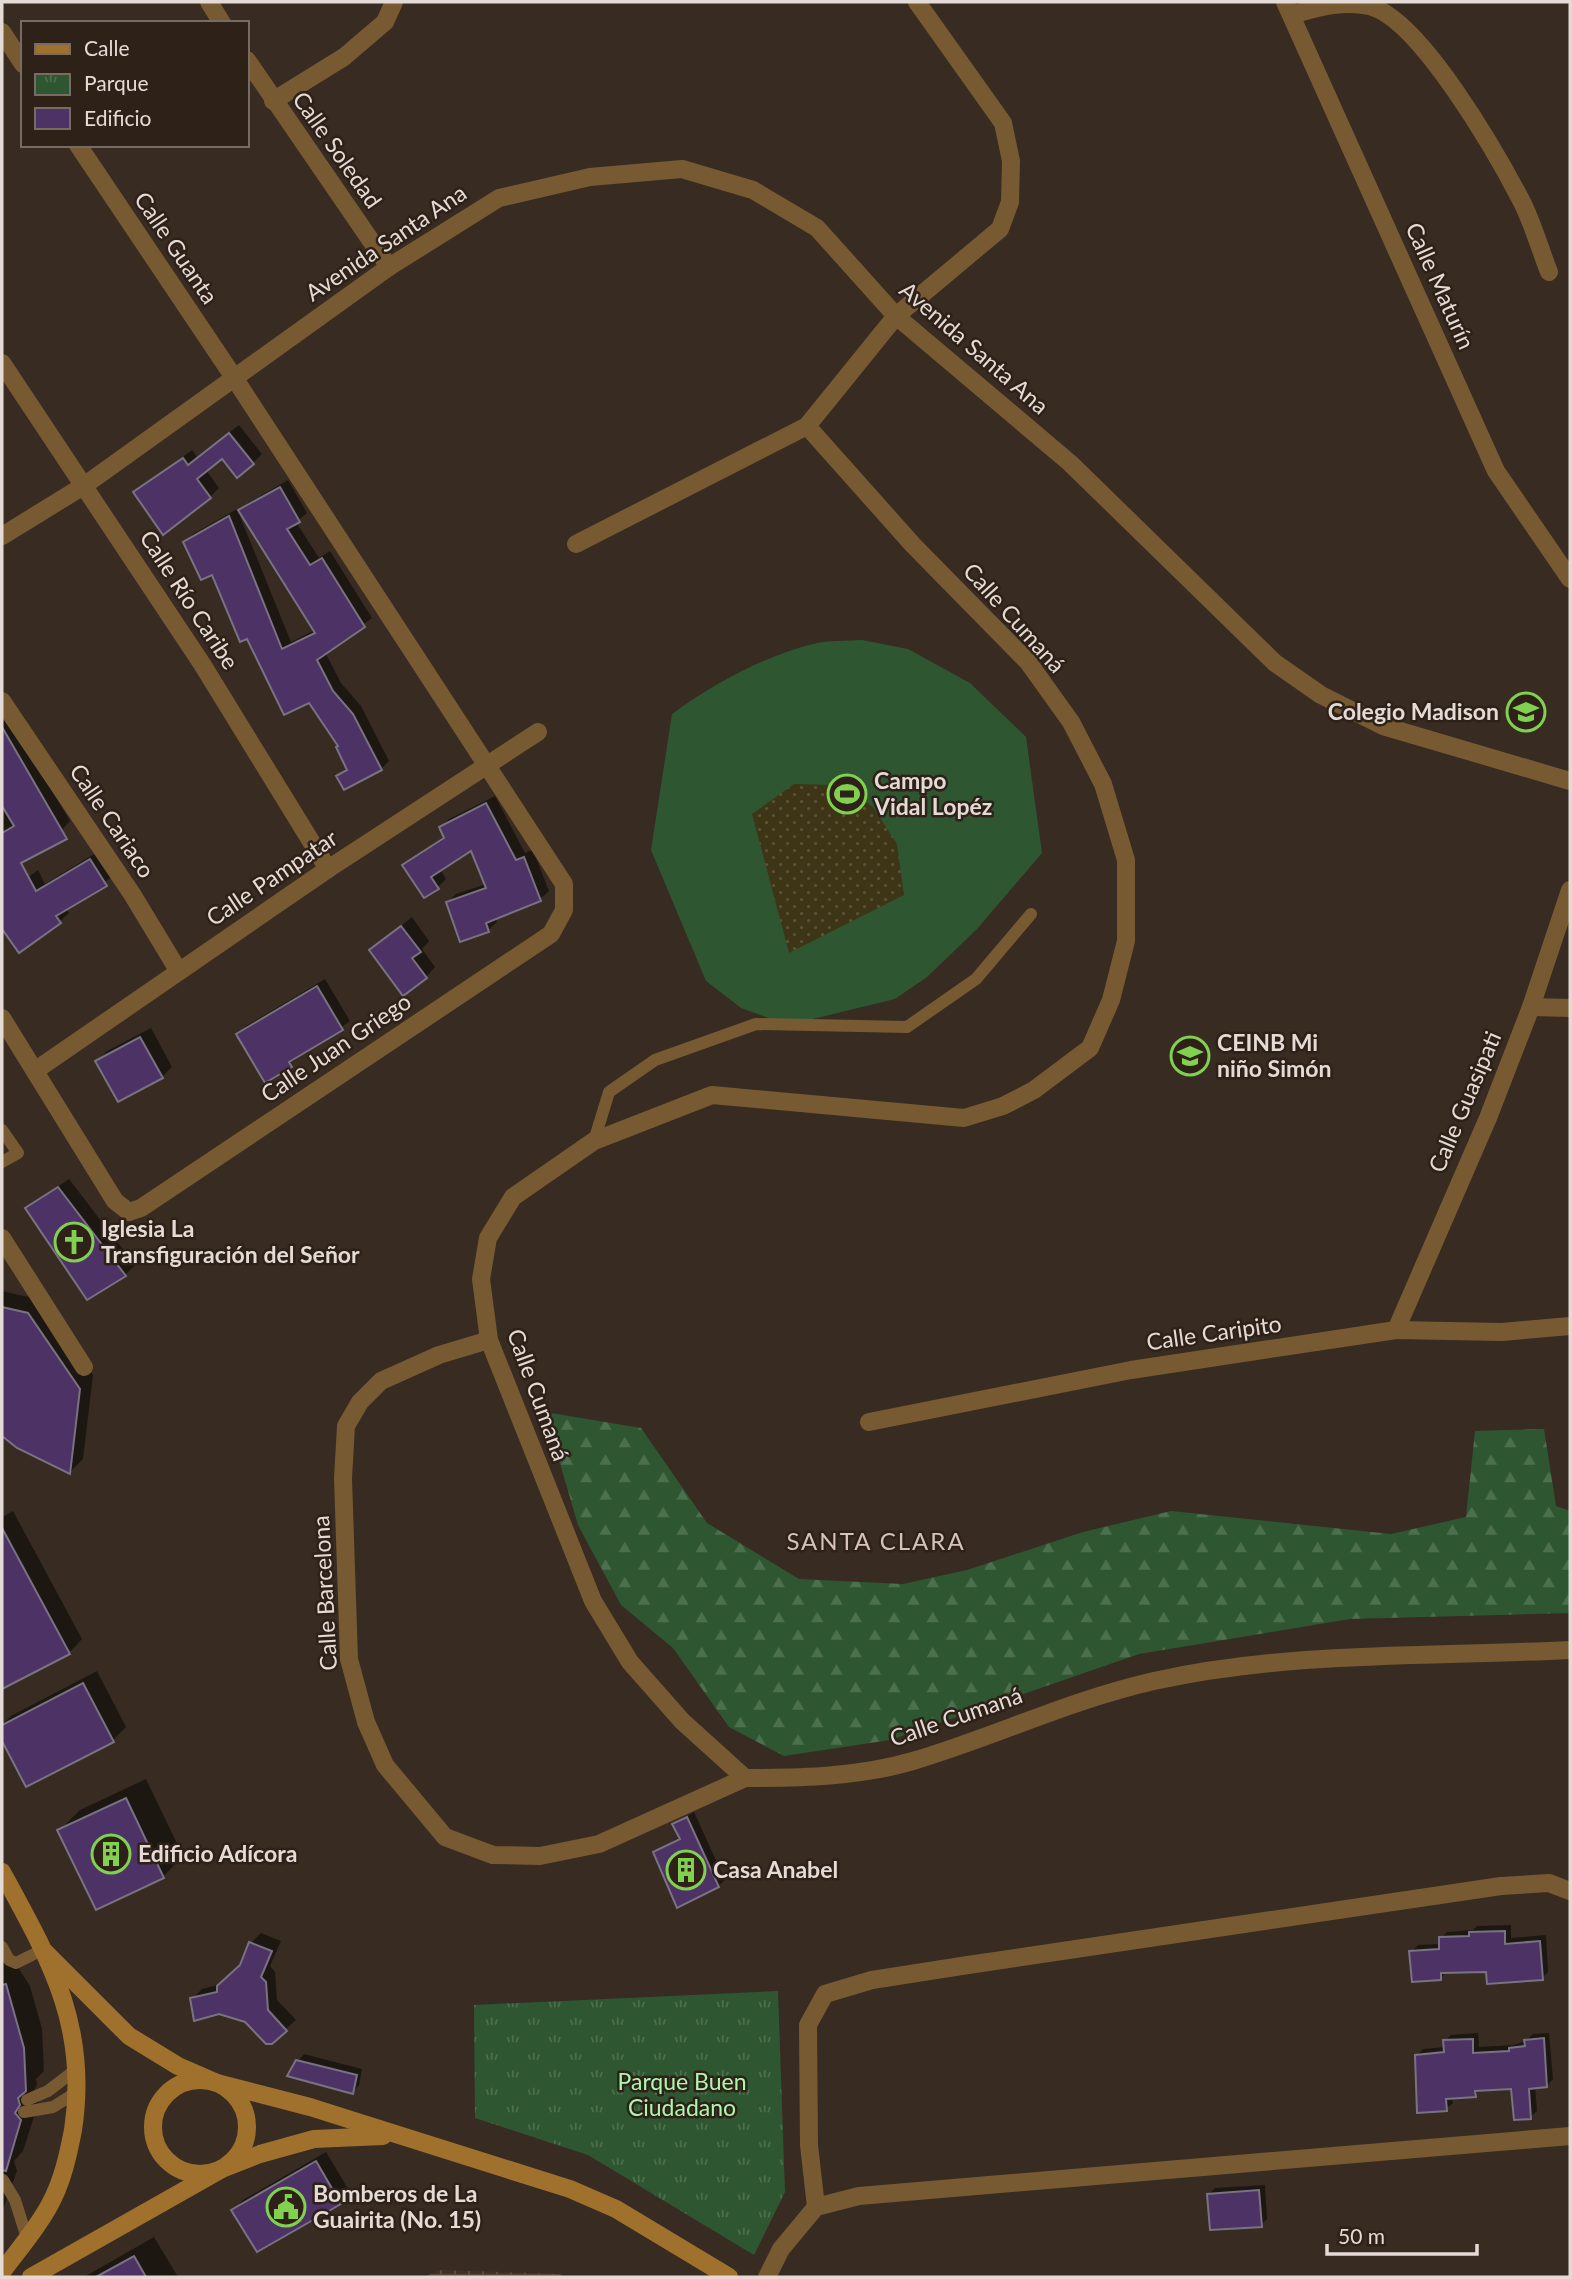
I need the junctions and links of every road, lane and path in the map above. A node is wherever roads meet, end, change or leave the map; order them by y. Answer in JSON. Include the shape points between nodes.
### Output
{"nodes":[{"id":1,"x":209,"y":2,"type":"edge"},
{"id":2,"x":394,"y":2,"type":"edge"},
{"id":3,"x":917,"y":2,"type":"edge"},
{"id":4,"x":1287,"y":8,"type":"edge"},
{"id":5,"x":221,"y":21,"type":"edge"},
{"id":6,"x":2,"y":32,"type":"edge"},
{"id":7,"x":21,"y":61,"type":"edge"},
{"id":8,"x":248,"y":62,"type":"edge"},
{"id":9,"x":273,"y":101,"type":"junction"},
{"id":10,"x":79,"y":147,"type":"edge"},
{"id":11,"x":389,"y":267,"type":"junction"},
{"id":12,"x":1549,"y":272,"type":"dead end"},
{"id":13,"x":895,"y":316,"type":"junction"},
{"id":14,"x":2,"y":363,"type":"edge"},
{"id":15,"x":235,"y":379,"type":"junction"},
{"id":16,"x":807,"y":426,"type":"junction"},
{"id":17,"x":85,"y":485,"type":"junction"},
{"id":18,"x":2,"y":536,"type":"edge"},
{"id":19,"x":576,"y":544,"type":"dead end"},
{"id":20,"x":1570,"y":579,"type":"edge"},
{"id":21,"x":2,"y":701,"type":"edge"},
{"id":22,"x":538,"y":732,"type":"dead end"},
{"id":23,"x":487,"y":767,"type":"junction"},
{"id":24,"x":1570,"y":781,"type":"edge"},
{"id":25,"x":328,"y":869,"type":"junction"},
{"id":26,"x":1570,"y":890,"type":"edge"},
{"id":27,"x":1031,"y":914,"type":"dead end"},
{"id":28,"x":178,"y":970,"type":"junction"},
{"id":29,"x":1531,"y":1007,"type":"junction"},
{"id":30,"x":1570,"y":1008,"type":"edge"},
{"id":31,"x":2,"y":1018,"type":"edge"},
{"id":32,"x":36,"y":1070,"type":"junction"},
{"id":33,"x":2,"y":1130,"type":"edge"},
{"id":34,"x":594,"y":1141,"type":"junction"},
{"id":35,"x":2,"y":1162,"type":"edge"},
{"id":36,"x":2,"y":1238,"type":"edge"},
{"id":37,"x":1570,"y":1326,"type":"edge"},
{"id":38,"x":1396,"y":1329,"type":"junction"},
{"id":39,"x":489,"y":1340,"type":"junction"},
{"id":40,"x":84,"y":1367,"type":"dead end"},
{"id":41,"x":869,"y":1422,"type":"dead end"},
{"id":42,"x":1570,"y":1650,"type":"edge"},
{"id":43,"x":745,"y":1778,"type":"junction"},
{"id":44,"x":2,"y":1872,"type":"edge"},
{"id":45,"x":1570,"y":1891,"type":"edge"},
{"id":46,"x":2,"y":1947,"type":"edge"},
{"id":47,"x":44,"y":1950,"type":"junction"},
{"id":48,"x":78,"y":2068,"type":"junction"},
{"id":49,"x":217,"y":2083,"type":"junction"},
{"id":50,"x":77,"y":2092,"type":"junction"},
{"id":51,"x":401,"y":2135,"type":"junction"},
{"id":52,"x":1570,"y":2136,"type":"edge"},
{"id":53,"x":222,"y":2169,"type":"junction"},
{"id":54,"x":3,"y":2180,"type":"edge"},
{"id":55,"x":816,"y":2207,"type":"junction"},
{"id":56,"x":27,"y":2238,"type":"junction"},
{"id":57,"x":2,"y":2272,"type":"edge"},
{"id":58,"x":31,"y":2277,"type":"edge"},
{"id":59,"x":729,"y":2277,"type":"edge"},
{"id":60,"x":767,"y":2277,"type":"edge"}],
"edges":[{"from":1,"to":5,"type":"street"},
{"from":2,"to":9,"type":"street","via":[[385,22],[344,57]]},
{"from":3,"to":13,"type":"street","via":[[1003,123],[1012,161],[1010,202],[1000,229]]},
{"from":4,"to":12,"type":"street","via":[[1347,2],[1373,6],[1405,29],[1428,54],[1478,127],[1523,204]]},
{"from":4,"to":20,"type":"street","name":"Calle Maturín","via":[[1496,471]]},
{"from":6,"to":7,"type":"street"},
{"from":8,"to":9,"type":"street","name":"Calle Soledad"},
{"from":9,"to":11,"type":"street","name":"Calle Soledad"},
{"from":10,"to":15,"type":"street","name":"Calle Guanta"},
{"from":11,"to":13,"type":"street","name":"Avenida Santa Ana","via":[[499,198],[590,177],[682,169],[753,190],[817,229]]},
{"from":11,"to":15,"type":"street","name":"Avenida Santa Ana"},
{"from":13,"to":16,"type":"street"},
{"from":13,"to":24,"type":"street","name":"Avenida Santa Ana","via":[[1070,463],[1275,663],[1321,695],[1383,726]]},
{"from":14,"to":17,"type":"street","name":"Calle Río Caribe"},
{"from":15,"to":17,"type":"street","name":"Avenida Santa Ana"},
{"from":15,"to":23,"type":"street","name":"Calle Guanta"},
{"from":16,"to":19,"type":"street"},
{"from":16,"to":34,"type":"street","name":"Calle Cumaná","via":[[913,545],[1028,662],[1072,722],[1103,784],[1126,860],[1126,941],[1111,1000],[1090,1048],[1034,1090],[964,1118],[712,1095]]},
{"from":17,"to":18,"type":"street","name":"Avenida Santa Ana"},
{"from":17,"to":25,"type":"street","name":"Calle Río Caribe"},
{"from":21,"to":28,"type":"street","name":"Calle Cariaco"},
{"from":22,"to":23,"type":"street","name":"Calle Pampatar"},
{"from":23,"to":25,"type":"street","name":"Calle Pampatar"},
{"from":23,"to":32,"type":"street","name":"Calle Juan Griego","via":[[564,884],[564,911],[551,934],[129,1212],[115,1201]]},
{"from":25,"to":28,"type":"street","name":"Calle Pampatar"},
{"from":26,"to":29,"type":"street","name":"Calle Guasipati"},
{"from":27,"to":34,"type":"lane","via":[[976,979],[907,1027],[756,1024],[655,1060],[609,1091]]},
{"from":28,"to":32,"type":"street","name":"Calle Pampatar"},
{"from":29,"to":30,"type":"street"},
{"from":29,"to":38,"type":"street","name":"Calle Guasipati"},
{"from":31,"to":32,"type":"street"},
{"from":33,"to":35,"type":"lane","via":[[18,1153]]},
{"from":34,"to":39,"type":"street","name":"Calle Cumaná","via":[[513,1197],[488,1238],[481,1279]]},
{"from":36,"to":40,"type":"street"},
{"from":37,"to":38,"type":"street","name":"Calle Caripito","via":[[1502,1332]]},
{"from":38,"to":41,"type":"street","name":"Calle Caripito","via":[[1131,1370]]},
{"from":39,"to":43,"type":"street","name":"Calle Cumaná","via":[[593,1601],[630,1662],[682,1721]]},
{"from":39,"to":43,"type":"street","name":"Calle Barcelona","via":[[439,1355],[381,1381],[359,1402],[346,1426],[343,1478],[349,1659],[366,1722],[385,1765],[445,1837],[493,1855],[528,1856],[599,1844]]},
{"from":42,"to":43,"type":"street","name":"Calle Cumaná","via":[[1269,1663],[1154,1681],[1053,1710],[912,1761],[826,1778]]},
{"from":44,"to":47,"type":"street"},
{"from":45,"to":55,"type":"street","via":[[1549,1883],[1501,1886],[872,1980],[825,1994],[808,2025],[809,2145]]},
{"from":46,"to":47,"type":"lane","via":[[16,1963]]},
{"from":47,"to":48,"type":"street","via":[[68,2015]]},
{"from":47,"to":49,"type":"street","via":[[129,2036]]},
{"from":48,"to":50,"type":"street"},
{"from":48,"to":50,"type":"lane","via":[[25,2106],[53,2107]]},
{"from":49,"to":51,"type":"street"},
{"from":49,"to":53,"type":"street","via":[[242,2104],[247,2124],[244,2146]]},
{"from":49,"to":53,"type":"street","via":[[195,2080],[175,2087],[160,2103],[153,2124],[157,2145],[170,2163],[189,2173]]},
{"from":50,"to":56,"type":"street","via":[[58,2187]]},
{"from":51,"to":53,"type":"street","via":[[314,2139]]},
{"from":51,"to":59,"type":"street","via":[[582,2194],[616,2209]]},
{"from":52,"to":55,"type":"street","via":[[859,2196]]},
{"from":53,"to":58,"type":"street"},
{"from":54,"to":56,"type":"lane"},
{"from":55,"to":60,"type":"street","via":[[781,2249]]},
{"from":56,"to":57,"type":"street"}]}
